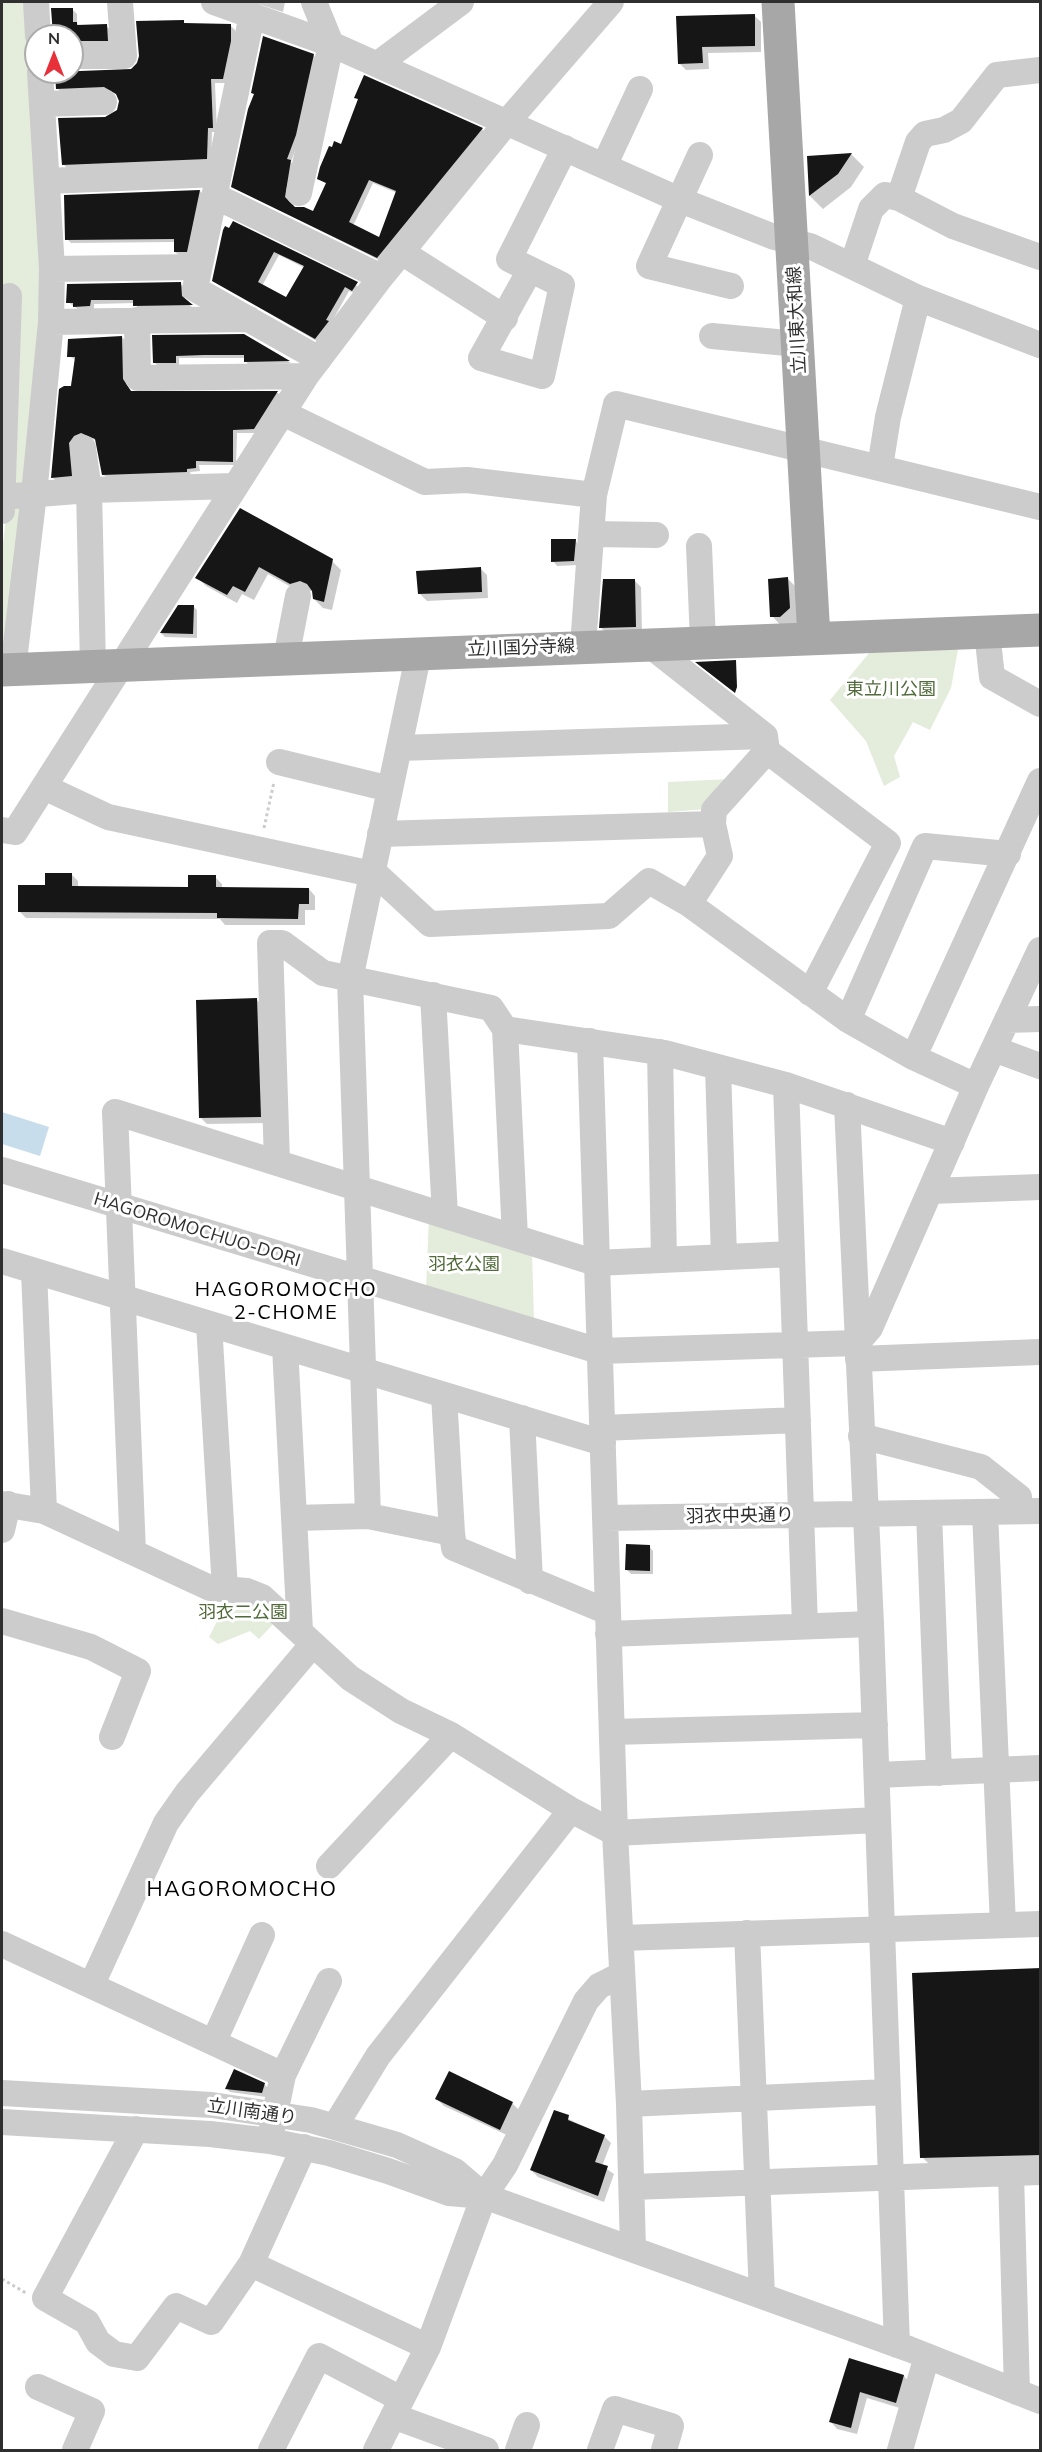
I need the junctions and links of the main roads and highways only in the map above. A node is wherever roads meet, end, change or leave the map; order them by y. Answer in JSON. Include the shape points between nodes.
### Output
{"nodes":[{"id":1,"x":778,"y":2,"type":"edge"},
{"id":2,"x":1041,"y":630,"type":"edge"},
{"id":3,"x":814,"y":638,"type":"junction"},
{"id":4,"x":4,"y":670,"type":"edge"}],
"edges":[{"from":1,"to":3,"type":"main road","name":"立川東大和線"},
{"from":2,"to":3,"type":"main road","name":"立川国分寺線"},
{"from":3,"to":4,"type":"main road","name":"立川国分寺線"}]}
